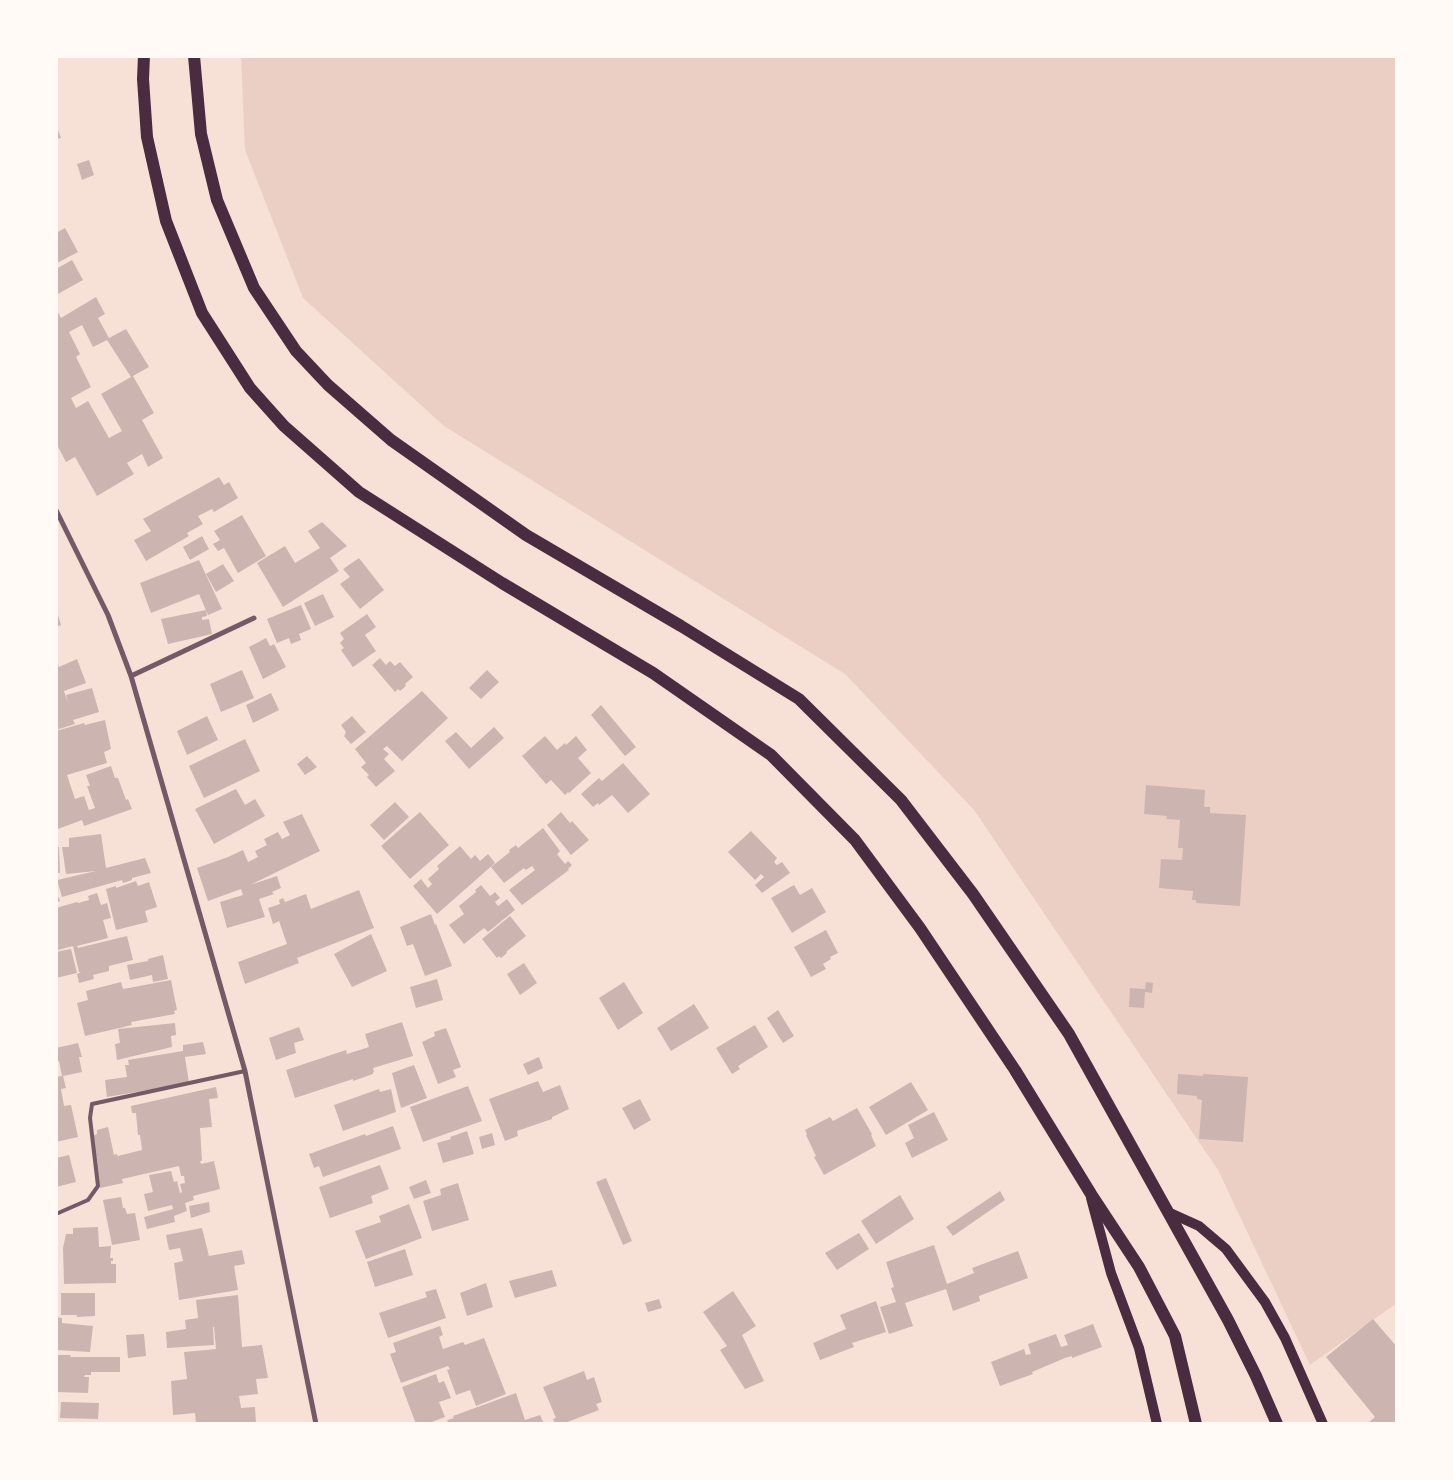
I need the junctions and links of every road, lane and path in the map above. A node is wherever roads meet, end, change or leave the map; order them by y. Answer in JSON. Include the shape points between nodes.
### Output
{"nodes":[{"id":1,"x":144,"y":56,"type":"edge"},
{"id":2,"x":194,"y":56,"type":"edge"},
{"id":3,"x":56,"y":510,"type":"edge"},
{"id":4,"x":254,"y":618,"type":"dead end"},
{"id":5,"x":130,"y":676,"type":"junction"},
{"id":6,"x":245,"y":1071,"type":"junction"},
{"id":7,"x":1091,"y":1194,"type":"junction"},
{"id":8,"x":1168,"y":1212,"type":"junction"},
{"id":9,"x":56,"y":1214,"type":"edge"},
{"id":10,"x":316,"y":1424,"type":"edge"},
{"id":11,"x":1157,"y":1424,"type":"edge"},
{"id":12,"x":1196,"y":1424,"type":"edge"},
{"id":13,"x":1277,"y":1424,"type":"edge"},
{"id":14,"x":1323,"y":1424,"type":"edge"}],
"edges":[{"from":1,"to":7,"type":"main road","via":[[147,137],[166,221],[202,313],[250,388],[284,426],[359,492],[502,583],[653,673],[771,755],[855,840],[920,928],[1015,1070]]},
{"from":2,"to":8,"type":"main road","via":[[201,134],[217,200],[254,288],[296,350],[328,385],[390,440],[526,535],[698,636],[799,699],[813,712],[901,800],[973,894],[1069,1034]]},
{"from":3,"to":5,"type":"street","via":[[108,615]]},
{"from":4,"to":5,"type":"street"},
{"from":5,"to":6,"type":"street"},
{"from":6,"to":9,"type":"lane","via":[[92,1104],[90,1118],[98,1186],[88,1200]]},
{"from":6,"to":10,"type":"street"},
{"from":7,"to":11,"type":"main road","via":[[1111,1273],[1139,1348]]},
{"from":7,"to":12,"type":"main road","via":[[1139,1267],[1175,1336]]},
{"from":8,"to":13,"type":"main road","via":[[1228,1320]]},
{"from":8,"to":14,"type":"main road","via":[[1199,1226],[1226,1249],[1265,1302],[1285,1338]]}]}
